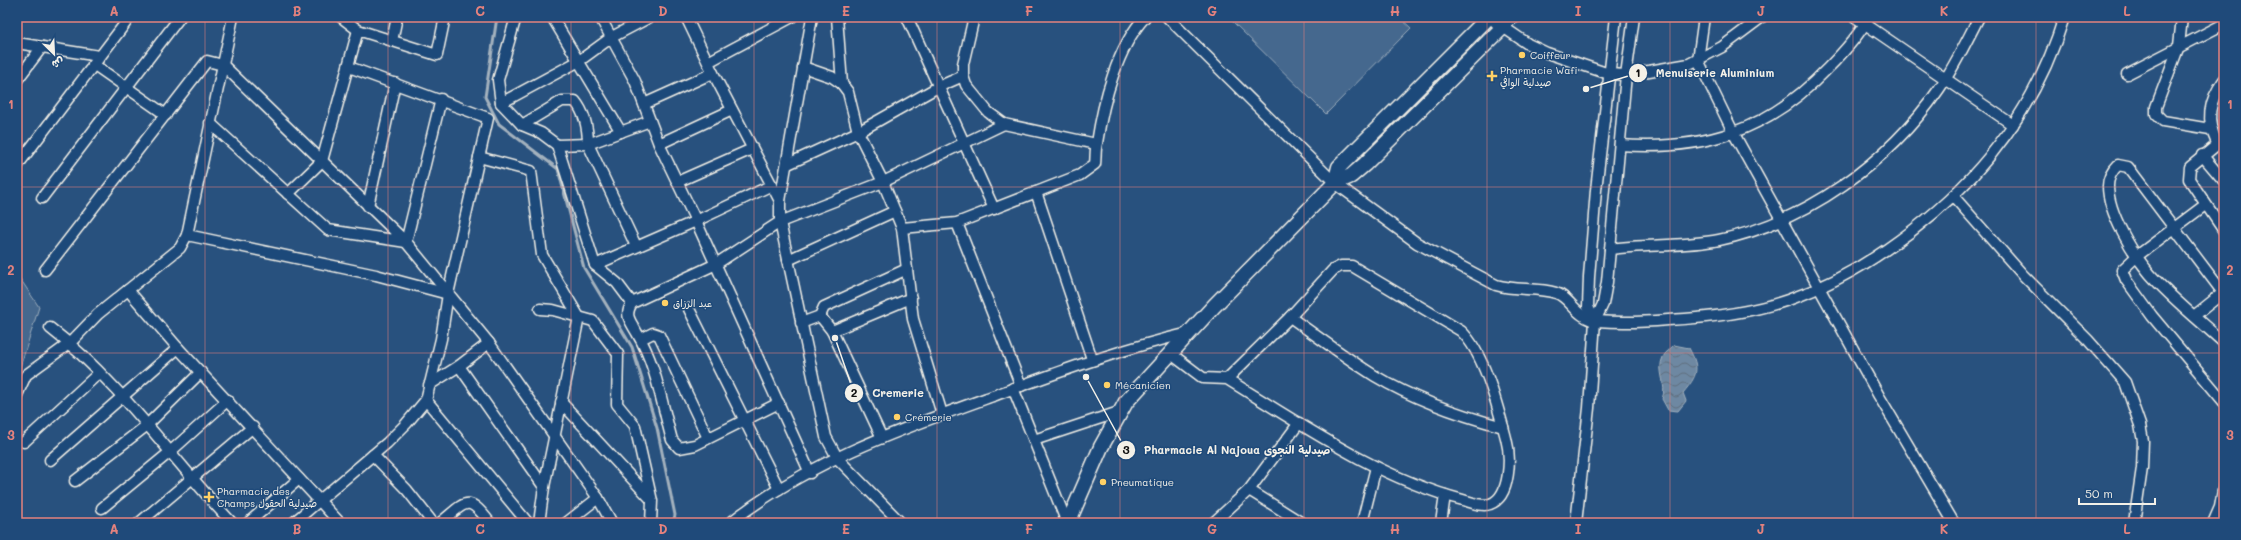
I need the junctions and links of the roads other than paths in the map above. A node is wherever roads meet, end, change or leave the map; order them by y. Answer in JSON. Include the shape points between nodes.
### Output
{"nodes":[{"id":1,"x":130,"y":17,"type":"edge"},
{"id":2,"x":180,"y":17,"type":"edge"},
{"id":3,"x":233,"y":17,"type":"edge"},
{"id":4,"x":397,"y":17,"type":"edge"},
{"id":5,"x":445,"y":17,"type":"edge"},
{"id":6,"x":516,"y":17,"type":"edge"},
{"id":7,"x":552,"y":17,"type":"edge"},
{"id":8,"x":600,"y":17,"type":"edge"},
{"id":9,"x":650,"y":17,"type":"edge"},
{"id":10,"x":687,"y":17,"type":"edge"},
{"id":11,"x":792,"y":17,"type":"edge"},
{"id":12,"x":812,"y":17,"type":"edge"},
{"id":13,"x":837,"y":17,"type":"edge"},
{"id":14,"x":907,"y":17,"type":"edge"},
{"id":15,"x":974,"y":17,"type":"edge"},
{"id":16,"x":1145,"y":17,"type":"edge"},
{"id":17,"x":1167,"y":17,"type":"edge"},
{"id":18,"x":1488,"y":17,"type":"edge"},
{"id":19,"x":1493,"y":17,"type":"edge"},
{"id":20,"x":1514,"y":17,"type":"edge"},
{"id":21,"x":1616,"y":17,"type":"edge"},
{"id":22,"x":1634,"y":17,"type":"edge"},
{"id":23,"x":1704,"y":17,"type":"edge"},
{"id":24,"x":1762,"y":17,"type":"edge"},
{"id":25,"x":1855,"y":17,"type":"edge"},
{"id":26,"x":1978,"y":17,"type":"edge"},
{"id":27,"x":2064,"y":17,"type":"edge"},
{"id":28,"x":2182,"y":17,"type":"edge"},
{"id":29,"x":344,"y":18,"type":"edge"},
{"id":30,"x":1867,"y":21,"type":"edge"},
{"id":31,"x":2224,"y":24,"type":"edge"},
{"id":32,"x":1503,"y":27,"type":"junction"},
{"id":33,"x":358,"y":30,"type":"junction"},
{"id":34,"x":612,"y":37,"type":"junction"},
{"id":35,"x":392,"y":41,"type":"junction"},
{"id":36,"x":17,"y":42,"type":"edge"},
{"id":37,"x":2179,"y":46,"type":"junction"},
{"id":38,"x":42,"y":47,"type":"junction"},
{"id":39,"x":96,"y":60,"type":"junction"},
{"id":40,"x":1698,"y":60,"type":"junction"},
{"id":41,"x":579,"y":61,"type":"junction"},
{"id":42,"x":708,"y":62,"type":"junction"},
{"id":43,"x":223,"y":65,"type":"junction"},
{"id":44,"x":349,"y":67,"type":"junction"},
{"id":45,"x":803,"y":67,"type":"junction"},
{"id":46,"x":713,"y":74,"type":"junction"},
{"id":47,"x":1609,"y":74,"type":"junction"},
{"id":48,"x":2127,"y":74,"type":"dead end"},
{"id":49,"x":1626,"y":75,"type":"junction"},
{"id":50,"x":963,"y":76,"type":"junction"},
{"id":51,"x":17,"y":80,"type":"edge"},
{"id":52,"x":1945,"y":80,"type":"junction"},
{"id":53,"x":2224,"y":80,"type":"edge"},
{"id":54,"x":395,"y":83,"type":"junction"},
{"id":55,"x":842,"y":84,"type":"junction"},
{"id":56,"x":126,"y":87,"type":"junction"},
{"id":57,"x":938,"y":87,"type":"junction"},
{"id":58,"x":441,"y":99,"type":"junction"},
{"id":59,"x":501,"y":103,"type":"junction"},
{"id":60,"x":644,"y":104,"type":"junction"},
{"id":61,"x":732,"y":110,"type":"junction"},
{"id":62,"x":166,"y":115,"type":"junction"},
{"id":63,"x":650,"y":121,"type":"junction"},
{"id":64,"x":210,"y":123,"type":"junction"},
{"id":65,"x":1004,"y":124,"type":"junction"},
{"id":66,"x":2013,"y":125,"type":"junction"},
{"id":67,"x":522,"y":126,"type":"junction"},
{"id":68,"x":2210,"y":129,"type":"junction"},
{"id":69,"x":621,"y":132,"type":"junction"},
{"id":70,"x":858,"y":132,"type":"junction"},
{"id":71,"x":1734,"y":134,"type":"junction"},
{"id":72,"x":2220,"y":141,"type":"edge"},
{"id":73,"x":588,"y":144,"type":"junction"},
{"id":74,"x":659,"y":144,"type":"junction"},
{"id":75,"x":965,"y":144,"type":"junction"},
{"id":76,"x":1096,"y":144,"type":"junction"},
{"id":77,"x":557,"y":145,"type":"junction"},
{"id":78,"x":1620,"y":145,"type":"junction"},
{"id":79,"x":752,"y":149,"type":"junction"},
{"id":80,"x":2202,"y":155,"type":"junction"},
{"id":81,"x":479,"y":157,"type":"junction"},
{"id":82,"x":322,"y":161,"type":"junction"},
{"id":83,"x":788,"y":164,"type":"junction"},
{"id":84,"x":17,"y":166,"type":"edge"},
{"id":85,"x":2224,"y":181,"type":"edge"},
{"id":86,"x":677,"y":182,"type":"junction"},
{"id":87,"x":883,"y":182,"type":"junction"},
{"id":88,"x":1335,"y":183,"type":"junction"},
{"id":89,"x":772,"y":185,"type":"junction"},
{"id":90,"x":1036,"y":192,"type":"junction"},
{"id":91,"x":288,"y":194,"type":"junction"},
{"id":92,"x":1954,"y":197,"type":"junction"},
{"id":93,"x":42,"y":198,"type":"dead end"},
{"id":94,"x":780,"y":201,"type":"junction"},
{"id":95,"x":2205,"y":205,"type":"junction"},
{"id":96,"x":368,"y":206,"type":"junction"},
{"id":97,"x":994,"y":209,"type":"junction"},
{"id":98,"x":895,"y":211,"type":"junction"},
{"id":99,"x":1783,"y":220,"type":"junction"},
{"id":100,"x":696,"y":221,"type":"junction"},
{"id":101,"x":780,"y":222,"type":"junction"},
{"id":102,"x":957,"y":223,"type":"junction"},
{"id":103,"x":902,"y":228,"type":"junction"},
{"id":104,"x":2174,"y":228,"type":"junction"},
{"id":105,"x":2224,"y":231,"type":"edge"},
{"id":106,"x":187,"y":235,"type":"junction"},
{"id":107,"x":406,"y":242,"type":"junction"},
{"id":108,"x":636,"y":246,"type":"junction"},
{"id":109,"x":1610,"y":249,"type":"junction"},
{"id":110,"x":2137,"y":256,"type":"junction"},
{"id":111,"x":788,"y":260,"type":"junction"},
{"id":112,"x":716,"y":264,"type":"junction"},
{"id":113,"x":595,"y":265,"type":"junction"},
{"id":114,"x":45,"y":270,"type":"dead end"},
{"id":115,"x":906,"y":270,"type":"junction"},
{"id":116,"x":1819,"y":287,"type":"junction"},
{"id":117,"x":128,"y":290,"type":"junction"},
{"id":118,"x":2224,"y":293,"type":"edge"},
{"id":119,"x":448,"y":294,"type":"junction"},
{"id":120,"x":911,"y":298,"type":"junction"},
{"id":121,"x":632,"y":302,"type":"junction"},
{"id":122,"x":540,"y":309,"type":"dead end"},
{"id":123,"x":689,"y":309,"type":"dead end"},
{"id":124,"x":820,"y":316,"type":"junction"},
{"id":125,"x":2194,"y":316,"type":"junction"},
{"id":126,"x":579,"y":317,"type":"junction"},
{"id":127,"x":1290,"y":317,"type":"junction"},
{"id":128,"x":1595,"y":321,"type":"junction"},
{"id":129,"x":801,"y":323,"type":"junction"},
{"id":130,"x":50,"y":328,"type":"dead end"},
{"id":131,"x":832,"y":331,"type":"junction"},
{"id":132,"x":1189,"y":333,"type":"junction"},
{"id":133,"x":641,"y":339,"type":"junction"},
{"id":134,"x":489,"y":342,"type":"junction"},
{"id":135,"x":70,"y":343,"type":"junction"},
{"id":136,"x":2224,"y":343,"type":"edge"},
{"id":137,"x":178,"y":348,"type":"junction"},
{"id":138,"x":1170,"y":353,"type":"junction"},
{"id":139,"x":1092,"y":359,"type":"junction"},
{"id":140,"x":459,"y":366,"type":"junction"},
{"id":141,"x":201,"y":372,"type":"junction"},
{"id":142,"x":99,"y":373,"type":"junction"},
{"id":143,"x":1227,"y":379,"type":"junction"},
{"id":144,"x":429,"y":385,"type":"junction"},
{"id":145,"x":1017,"y":387,"type":"junction"},
{"id":146,"x":17,"y":395,"type":"edge"},
{"id":147,"x":123,"y":399,"type":"junction"},
{"id":148,"x":228,"y":400,"type":"junction"},
{"id":149,"x":426,"y":400,"type":"junction"},
{"id":150,"x":561,"y":402,"type":"junction"},
{"id":151,"x":2224,"y":402,"type":"edge"},
{"id":152,"x":779,"y":403,"type":"junction"},
{"id":153,"x":1120,"y":412,"type":"junction"},
{"id":154,"x":942,"y":414,"type":"junction"},
{"id":155,"x":743,"y":420,"type":"junction"},
{"id":156,"x":1299,"y":423,"type":"junction"},
{"id":157,"x":146,"y":426,"type":"junction"},
{"id":158,"x":253,"y":427,"type":"junction"},
{"id":159,"x":1503,"y":427,"type":"junction"},
{"id":160,"x":555,"y":435,"type":"junction"},
{"id":161,"x":708,"y":438,"type":"junction"},
{"id":162,"x":882,"y":438,"type":"junction"},
{"id":163,"x":1034,"y":440,"type":"junction"},
{"id":164,"x":24,"y":442,"type":"dead end"},
{"id":165,"x":170,"y":452,"type":"junction"},
{"id":166,"x":373,"y":455,"type":"junction"},
{"id":167,"x":838,"y":458,"type":"junction"},
{"id":168,"x":50,"y":460,"type":"dead end"},
{"id":169,"x":1376,"y":467,"type":"junction"},
{"id":170,"x":810,"y":473,"type":"junction"},
{"id":171,"x":192,"y":478,"type":"junction"},
{"id":172,"x":299,"y":480,"type":"junction"},
{"id":173,"x":75,"y":481,"type":"dead end"},
{"id":174,"x":2224,"y":485,"type":"edge"},
{"id":175,"x":544,"y":487,"type":"junction"},
{"id":176,"x":780,"y":489,"type":"junction"},
{"id":177,"x":1249,"y":490,"type":"junction"},
{"id":178,"x":1445,"y":496,"type":"junction"},
{"id":179,"x":598,"y":498,"type":"junction"},
{"id":180,"x":652,"y":501,"type":"junction"},
{"id":181,"x":318,"y":502,"type":"junction"},
{"id":182,"x":102,"y":508,"type":"dead end"},
{"id":183,"x":1294,"y":522,"type":"edge"},
{"id":184,"x":2137,"y":522,"type":"edge"},
{"id":185,"x":139,"y":523,"type":"edge"},
{"id":186,"x":232,"y":523,"type":"edge"},
{"id":187,"x":248,"y":523,"type":"edge"},
{"id":188,"x":293,"y":523,"type":"edge"},
{"id":189,"x":340,"y":523,"type":"edge"},
{"id":190,"x":433,"y":523,"type":"edge"},
{"id":191,"x":440,"y":523,"type":"edge"},
{"id":192,"x":490,"y":523,"type":"edge"},
{"id":193,"x":528,"y":523,"type":"edge"},
{"id":194,"x":539,"y":523,"type":"edge"},
{"id":195,"x":566,"y":523,"type":"edge"},
{"id":196,"x":612,"y":523,"type":"edge"},
{"id":197,"x":651,"y":523,"type":"edge"},
{"id":198,"x":730,"y":523,"type":"edge"},
{"id":199,"x":901,"y":523,"type":"edge"},
{"id":200,"x":1068,"y":523,"type":"edge"},
{"id":201,"x":1213,"y":523,"type":"edge"},
{"id":202,"x":1362,"y":523,"type":"edge"},
{"id":203,"x":1441,"y":523,"type":"edge"},
{"id":204,"x":1576,"y":523,"type":"edge"},
{"id":205,"x":1954,"y":523,"type":"edge"},
{"id":206,"x":2213,"y":523,"type":"edge"}],
"edges":[{"from":1,"to":39,"type":"street"},
{"from":2,"to":56,"type":"street"},
{"from":3,"to":43,"type":"street"},
{"from":4,"to":35,"type":"street"},
{"from":5,"to":35,"type":"street","via":[[437,55]]},
{"from":6,"to":59,"type":"street","via":[[498,80]]},
{"from":7,"to":41,"type":"street"},
{"from":8,"to":34,"type":"street"},
{"from":9,"to":34,"type":"street"},
{"from":10,"to":42,"type":"street"},
{"from":11,"to":42,"type":"street"},
{"from":12,"to":45,"type":"street"},
{"from":13,"to":55,"type":"street"},
{"from":14,"to":57,"type":"street"},
{"from":15,"to":50,"type":"street","via":[[963,64]]},
{"from":16,"to":76,"type":"street","via":[[1128,41],[1120,61],[1107,96]]},
{"from":17,"to":88,"type":"street"},
{"from":18,"to":88,"type":"street","via":[[1339,167]]},
{"from":19,"to":32,"type":"street"},
{"from":20,"to":32,"type":"street"},
{"from":21,"to":47,"type":"street"},
{"from":22,"to":49,"type":"street"},
{"from":23,"to":40,"type":"street"},
{"from":24,"to":40,"type":"street","via":[[1730,41]]},
{"from":25,"to":30,"type":"street"},
{"from":26,"to":52,"type":"street"},
{"from":27,"to":66,"type":"street","via":[[2043,73]]},
{"from":28,"to":37,"type":"street"},
{"from":29,"to":33,"type":"street"},
{"from":30,"to":52,"type":"street"},
{"from":30,"to":71,"type":"street","via":[[1843,52],[1804,91],[1766,118]]},
{"from":31,"to":37,"type":"street"},
{"from":32,"to":47,"type":"street","via":[[1528,44]]},
{"from":32,"to":88,"type":"street","via":[[1365,164],[1351,176]]},
{"from":33,"to":35,"type":"street"},
{"from":33,"to":44,"type":"street"},
{"from":34,"to":41,"type":"street"},
{"from":34,"to":60,"type":"street"},
{"from":36,"to":38,"type":"street"},
{"from":37,"to":48,"type":"street"},
{"from":37,"to":68,"type":"street","via":[[2156,107],[2156,114],[2163,121]]},
{"from":38,"to":39,"type":"street"},
{"from":38,"to":51,"type":"street"},
{"from":39,"to":56,"type":"street"},
{"from":39,"to":84,"type":"street"},
{"from":40,"to":49,"type":"street","via":[[1679,67]]},
{"from":40,"to":71,"type":"street"},
{"from":41,"to":59,"type":"street"},
{"from":41,"to":69,"type":"street"},
{"from":42,"to":46,"type":"street"},
{"from":43,"to":62,"type":"street","via":[[207,61]]},
{"from":43,"to":64,"type":"street"},
{"from":43,"to":82,"type":"street"},
{"from":44,"to":54,"type":"street"},
{"from":44,"to":82,"type":"street"},
{"from":45,"to":55,"type":"street","via":[[824,73]]},
{"from":45,"to":83,"type":"street"},
{"from":46,"to":60,"type":"street"},
{"from":46,"to":61,"type":"street"},
{"from":47,"to":49,"type":"street"},
{"from":47,"to":128,"type":"street","via":[[1589,277],[1588,307]]},
{"from":49,"to":78,"type":"street"},
{"from":50,"to":57,"type":"street"},
{"from":50,"to":65,"type":"street","via":[[966,85],[988,112]]},
{"from":52,"to":66,"type":"street"},
{"from":52,"to":99,"type":"street","via":[[1913,122],[1872,162],[1826,196]]},
{"from":53,"to":68,"type":"street","via":[[2210,109]]},
{"from":54,"to":58,"type":"street"},
{"from":54,"to":96,"type":"street"},
{"from":55,"to":70,"type":"street","via":[[848,92]]},
{"from":56,"to":62,"type":"street"},
{"from":56,"to":93,"type":"street"},
{"from":57,"to":70,"type":"street"},
{"from":57,"to":75,"type":"street"},
{"from":58,"to":81,"type":"street","via":[[488,118]]},
{"from":58,"to":107,"type":"street"},
{"from":59,"to":67,"type":"street"},
{"from":60,"to":63,"type":"street"},
{"from":61,"to":74,"type":"street"},
{"from":61,"to":79,"type":"street"},
{"from":62,"to":114,"type":"street"},
{"from":63,"to":69,"type":"street"},
{"from":63,"to":74,"type":"street"},
{"from":64,"to":91,"type":"street"},
{"from":64,"to":106,"type":"street"},
{"from":65,"to":75,"type":"street"},
{"from":65,"to":76,"type":"street"},
{"from":66,"to":92,"type":"street","via":[[1990,157]]},
{"from":67,"to":73,"type":"street","via":[[562,101],[575,101],[585,119]]},
{"from":67,"to":77,"type":"street","via":[[541,133]]},
{"from":68,"to":72,"type":"street"},
{"from":69,"to":73,"type":"street"},
{"from":70,"to":83,"type":"street"},
{"from":70,"to":87,"type":"street"},
{"from":71,"to":78,"type":"street","via":[[1683,145]]},
{"from":71,"to":99,"type":"street"},
{"from":72,"to":80,"type":"street"},
{"from":73,"to":77,"type":"street"},
{"from":73,"to":108,"type":"street"},
{"from":74,"to":86,"type":"street"},
{"from":75,"to":87,"type":"street"},
{"from":75,"to":97,"type":"street"},
{"from":76,"to":90,"type":"street","via":[[1095,164],[1090,169]]},
{"from":77,"to":113,"type":"street"},
{"from":78,"to":109,"type":"street"},
{"from":79,"to":86,"type":"street"},
{"from":79,"to":89,"type":"street"},
{"from":80,"to":85,"type":"street"},
{"from":80,"to":95,"type":"street","via":[[2190,167],[2188,173]]},
{"from":81,"to":119,"type":"street"},
{"from":81,"to":126,"type":"street","via":[[531,171],[542,255]]},
{"from":82,"to":91,"type":"street"},
{"from":82,"to":96,"type":"street"},
{"from":83,"to":94,"type":"street"},
{"from":86,"to":100,"type":"street"},
{"from":87,"to":98,"type":"street"},
{"from":87,"to":101,"type":"street"},
{"from":88,"to":128,"type":"street","via":[[1399,230],[1454,264],[1508,289],[1557,293],[1578,313]]},
{"from":88,"to":132,"type":"street"},
{"from":89,"to":94,"type":"street"},
{"from":89,"to":100,"type":"street"},
{"from":90,"to":97,"type":"street"},
{"from":90,"to":139,"type":"street"},
{"from":91,"to":107,"type":"street","via":[[328,230]]},
{"from":92,"to":116,"type":"street","via":[[1933,216],[1883,252]]},
{"from":92,"to":184,"type":"street","via":[[2023,275],[2108,361],[2127,386],[2143,441]]},
{"from":94,"to":101,"type":"street"},
{"from":95,"to":104,"type":"street"},
{"from":95,"to":105,"type":"street"},
{"from":96,"to":107,"type":"street"},
{"from":97,"to":102,"type":"street"},
{"from":98,"to":103,"type":"street"},
{"from":98,"to":111,"type":"street"},
{"from":99,"to":109,"type":"street","via":[[1719,240],[1676,246]]},
{"from":99,"to":116,"type":"street"},
{"from":100,"to":108,"type":"street"},
{"from":100,"to":112,"type":"street"},
{"from":101,"to":111,"type":"street"},
{"from":101,"to":112,"type":"street"},
{"from":102,"to":103,"type":"street"},
{"from":102,"to":145,"type":"street"},
{"from":103,"to":115,"type":"street"},
{"from":104,"to":110,"type":"street"},
{"from":104,"to":110,"type":"street","via":[[2128,167],[2118,164],[2109,175],[2109,194],[2125,236]]},
{"from":104,"to":118,"type":"street"},
{"from":106,"to":117,"type":"street","via":[[180,248]]},
{"from":106,"to":119,"type":"street","via":[[376,275]]},
{"from":107,"to":119,"type":"street"},
{"from":108,"to":113,"type":"street"},
{"from":109,"to":128,"type":"street","via":[[1608,282],[1603,304]]},
{"from":110,"to":125,"type":"street","via":[[2150,274]]},
{"from":110,"to":151,"type":"street","via":[[2123,267],[2126,280],[2172,342]]},
{"from":111,"to":129,"type":"street"},
{"from":112,"to":121,"type":"street"},
{"from":112,"to":152,"type":"street"},
{"from":113,"to":121,"type":"street","via":[[617,283]]},
{"from":115,"to":120,"type":"street"},
{"from":115,"to":124,"type":"street","via":[[824,307]]},
{"from":116,"to":128,"type":"street","via":[[1788,300],[1730,314],[1644,322]]},
{"from":116,"to":205,"type":"street","via":[[1879,396]]},
{"from":117,"to":135,"type":"street","via":[[98,314]]},
{"from":117,"to":137,"type":"street"},
{"from":118,"to":125,"type":"street"},
{"from":119,"to":134,"type":"street"},
{"from":119,"to":144,"type":"street","via":[[446,316]]},
{"from":120,"to":131,"type":"street"},
{"from":120,"to":154,"type":"street","via":[[918,340]]},
{"from":121,"to":133,"type":"street","via":[[627,310],[628,318]]},
{"from":122,"to":126,"type":"street"},
{"from":123,"to":155,"type":"street"},
{"from":124,"to":129,"type":"street"},
{"from":124,"to":131,"type":"street"},
{"from":125,"to":136,"type":"street"},
{"from":126,"to":150,"type":"street"},
{"from":126,"to":180,"type":"street","via":[[593,321],[618,354],[616,404],[635,426]]},
{"from":127,"to":143,"type":"street"},
{"from":127,"to":159,"type":"street","via":[[1348,359],[1389,384],[1437,406]]},
{"from":127,"to":159,"type":"street","via":[[1333,270],[1341,266],[1352,266],[1467,337],[1479,357]]},
{"from":128,"to":204,"type":"street","via":[[1589,408]]},
{"from":129,"to":167,"type":"street","via":[[826,437]]},
{"from":130,"to":135,"type":"street"},
{"from":131,"to":162,"type":"street"},
{"from":132,"to":138,"type":"street"},
{"from":132,"to":139,"type":"street"},
{"from":133,"to":161,"type":"street","via":[[653,333],[658,335]]},
{"from":133,"to":161,"type":"street","via":[[649,357],[675,446],[685,448]]},
{"from":134,"to":140,"type":"street"},
{"from":134,"to":160,"type":"street"},
{"from":135,"to":142,"type":"street"},
{"from":135,"to":146,"type":"street","via":[[26,375]]},
{"from":137,"to":141,"type":"street"},
{"from":137,"to":147,"type":"street"},
{"from":138,"to":143,"type":"street","via":[[1203,378]]},
{"from":138,"to":153,"type":"street"},
{"from":139,"to":145,"type":"street"},
{"from":140,"to":144,"type":"street"},
{"from":140,"to":175,"type":"street"},
{"from":141,"to":148,"type":"street"},
{"from":141,"to":157,"type":"street"},
{"from":142,"to":147,"type":"street"},
{"from":142,"to":164,"type":"street"},
{"from":143,"to":156,"type":"street"},
{"from":144,"to":149,"type":"street"},
{"from":145,"to":154,"type":"street"},
{"from":145,"to":163,"type":"street"},
{"from":147,"to":157,"type":"street"},
{"from":147,"to":168,"type":"street"},
{"from":148,"to":158,"type":"street"},
{"from":148,"to":165,"type":"street"},
{"from":149,"to":166,"type":"street","via":[[406,424]]},
{"from":149,"to":193,"type":"street"},
{"from":150,"to":160,"type":"street"},
{"from":150,"to":180,"type":"street"},
{"from":152,"to":155,"type":"street"},
{"from":152,"to":170,"type":"street"},
{"from":153,"to":163,"type":"street"},
{"from":153,"to":200,"type":"street","via":[[1100,446]]},
{"from":154,"to":162,"type":"street"},
{"from":155,"to":161,"type":"street"},
{"from":155,"to":176,"type":"street"},
{"from":156,"to":169,"type":"street"},
{"from":156,"to":177,"type":"street"},
{"from":157,"to":165,"type":"street"},
{"from":157,"to":173,"type":"street"},
{"from":158,"to":171,"type":"street"},
{"from":158,"to":172,"type":"street"},
{"from":159,"to":178,"type":"street","via":[[1509,460],[1503,493],[1498,500],[1480,504]]},
{"from":160,"to":175,"type":"street"},
{"from":160,"to":179,"type":"street"},
{"from":162,"to":167,"type":"street"},
{"from":163,"to":200,"type":"street"},
{"from":165,"to":171,"type":"street"},
{"from":165,"to":182,"type":"street"},
{"from":166,"to":181,"type":"street"},
{"from":166,"to":190,"type":"street","via":[[407,490]]},
{"from":167,"to":170,"type":"street"},
{"from":167,"to":199,"type":"street"},
{"from":169,"to":178,"type":"street"},
{"from":169,"to":202,"type":"street"},
{"from":170,"to":176,"type":"street"},
{"from":171,"to":185,"type":"street"},
{"from":171,"to":186,"type":"street"},
{"from":172,"to":181,"type":"street"},
{"from":172,"to":187,"type":"street"},
{"from":174,"to":206,"type":"street","via":[[2220,507]]},
{"from":175,"to":194,"type":"street"},
{"from":176,"to":198,"type":"street","via":[[753,504]]},
{"from":177,"to":183,"type":"street"},
{"from":177,"to":201,"type":"street"},
{"from":178,"to":203,"type":"street"},
{"from":179,"to":195,"type":"street"},
{"from":179,"to":196,"type":"street"},
{"from":180,"to":197,"type":"street"},
{"from":181,"to":188,"type":"street"},
{"from":181,"to":189,"type":"street"},
{"from":191,"to":192,"type":"street","via":[[462,505],[470,503],[476,506]]}]}
